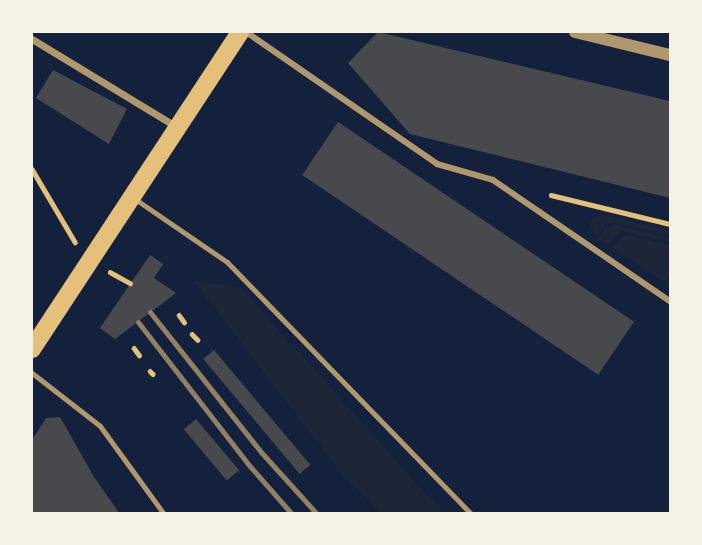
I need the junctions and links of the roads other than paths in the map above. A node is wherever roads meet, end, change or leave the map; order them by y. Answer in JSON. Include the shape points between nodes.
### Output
{"nodes":[{"id":1,"x":240,"y":32,"type":"edge"},
{"id":2,"x":246,"y":32,"type":"edge"},
{"id":3,"x":575,"y":32,"type":"edge"},
{"id":4,"x":32,"y":38,"type":"edge"},
{"id":5,"x":670,"y":55,"type":"edge"},
{"id":6,"x":178,"y":127,"type":"junction"},
{"id":7,"x":132,"y":197,"type":"junction"},
{"id":8,"x":670,"y":301,"type":"edge"},
{"id":9,"x":32,"y":349,"type":"edge"},
{"id":10,"x":32,"y":373,"type":"edge"},
{"id":11,"x":164,"y":513,"type":"edge"},
{"id":12,"x":471,"y":513,"type":"edge"}],
"edges":[{"from":1,"to":6,"type":"main road"},
{"from":2,"to":8,"type":"street","via":[[437,164],[493,180]]},
{"from":3,"to":5,"type":"street"},
{"from":4,"to":6,"type":"street"},
{"from":6,"to":7,"type":"main road"},
{"from":7,"to":9,"type":"main road"},
{"from":7,"to":12,"type":"lane","via":[[228,262]]},
{"from":10,"to":11,"type":"lane","via":[[100,426]]}]}
